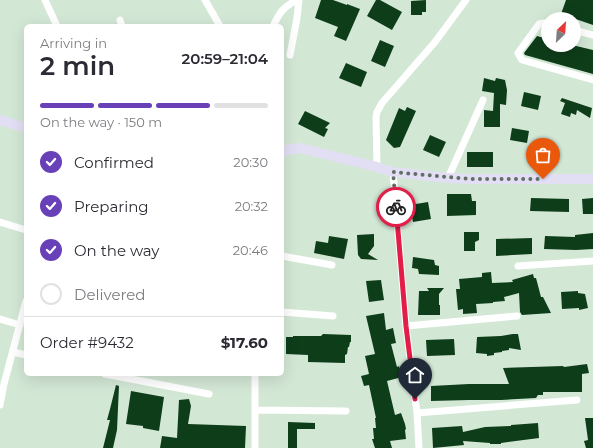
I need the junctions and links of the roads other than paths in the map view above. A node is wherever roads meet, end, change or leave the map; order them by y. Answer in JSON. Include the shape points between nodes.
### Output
{"nodes":[{"id":1,"x":45,"y":0,"type":"edge"},
{"id":2,"x":205,"y":0,"type":"edge"},
{"id":3,"x":298,"y":0,"type":"edge"},
{"id":4,"x":466,"y":0,"type":"edge"},
{"id":5,"x":55,"y":24,"type":"edge"},
{"id":6,"x":219,"y":24,"type":"edge"},
{"id":7,"x":274,"y":24,"type":"edge"},
{"id":8,"x":541,"y":24,"type":"edge"},
{"id":9,"x":581,"y":32,"type":"edge"},
{"id":10,"x":593,"y":35,"type":"edge"},
{"id":11,"x":290,"y":55,"type":"dead end"},
{"id":12,"x":593,"y":80,"type":"edge"},
{"id":13,"x":483,"y":100,"type":"dead end"},
{"id":14,"x":0,"y":120,"type":"edge"},
{"id":15,"x":24,"y":127,"type":"edge"},
{"id":16,"x":284,"y":152,"type":"edge"},
{"id":17,"x":377,"y":167,"type":"junction"},
{"id":18,"x":393,"y":172,"type":"junction"},
{"id":19,"x":448,"y":178,"type":"junction"},
{"id":20,"x":593,"y":178,"type":"edge"},
{"id":21,"x":0,"y":222,"type":"edge"},
{"id":22,"x":24,"y":229,"type":"edge"},
{"id":23,"x":284,"y":256,"type":"edge"},
{"id":24,"x":593,"y":261,"type":"edge"},
{"id":25,"x":332,"y":266,"type":"dead end"},
{"id":26,"x":518,"y":266,"type":"dead end"},
{"id":27,"x":24,"y":309,"type":"edge"},
{"id":28,"x":284,"y":312,"type":"edge"},
{"id":29,"x":333,"y":316,"type":"dead end"},
{"id":30,"x":517,"y":316,"type":"dead end"},
{"id":31,"x":0,"y":319,"type":"edge"},
{"id":32,"x":20,"y":325,"type":"junction"},
{"id":33,"x":406,"y":326,"type":"junction"},
{"id":34,"x":13,"y":352,"type":"junction"},
{"id":35,"x":24,"y":355,"type":"edge"},
{"id":36,"x":115,"y":376,"type":"edge"},
{"id":37,"x":255,"y":376,"type":"edge"},
{"id":38,"x":209,"y":394,"type":"dead end"},
{"id":39,"x":577,"y":400,"type":"dead end"},
{"id":40,"x":0,"y":405,"type":"edge"},
{"id":41,"x":256,"y":410,"type":"junction"},
{"id":42,"x":346,"y":411,"type":"dead end"},
{"id":43,"x":416,"y":413,"type":"junction"},
{"id":44,"x":255,"y":448,"type":"edge"},
{"id":45,"x":419,"y":448,"type":"edge"}],
"edges":[{"from":1,"to":5,"type":"street"},
{"from":2,"to":6,"type":"street"},
{"from":3,"to":7,"type":"street","via":[[280,12]]},
{"from":3,"to":11,"type":"street"},
{"from":4,"to":17,"type":"street","via":[[377,112]]},
{"from":8,"to":12,"type":"street","via":[[518,53],[522,60]]},
{"from":9,"to":10,"type":"street"},
{"from":13,"to":19,"type":"street"},
{"from":14,"to":15,"type":"street"},
{"from":16,"to":17,"type":"street","via":[[300,148]]},
{"from":17,"to":18,"type":"street"},
{"from":18,"to":19,"type":"street"},
{"from":18,"to":33,"type":"street"},
{"from":19,"to":20,"type":"street"},
{"from":21,"to":22,"type":"street"},
{"from":23,"to":25,"type":"street"},
{"from":24,"to":26,"type":"street"},
{"from":27,"to":32,"type":"street"},
{"from":28,"to":29,"type":"street"},
{"from":30,"to":33,"type":"street"},
{"from":31,"to":32,"type":"street"},
{"from":32,"to":34,"type":"street"},
{"from":33,"to":43,"type":"street"},
{"from":34,"to":35,"type":"street"},
{"from":34,"to":40,"type":"street"},
{"from":36,"to":38,"type":"street"},
{"from":37,"to":41,"type":"street"},
{"from":39,"to":43,"type":"street"},
{"from":41,"to":42,"type":"street"},
{"from":41,"to":44,"type":"street"},
{"from":43,"to":45,"type":"street"}]}
